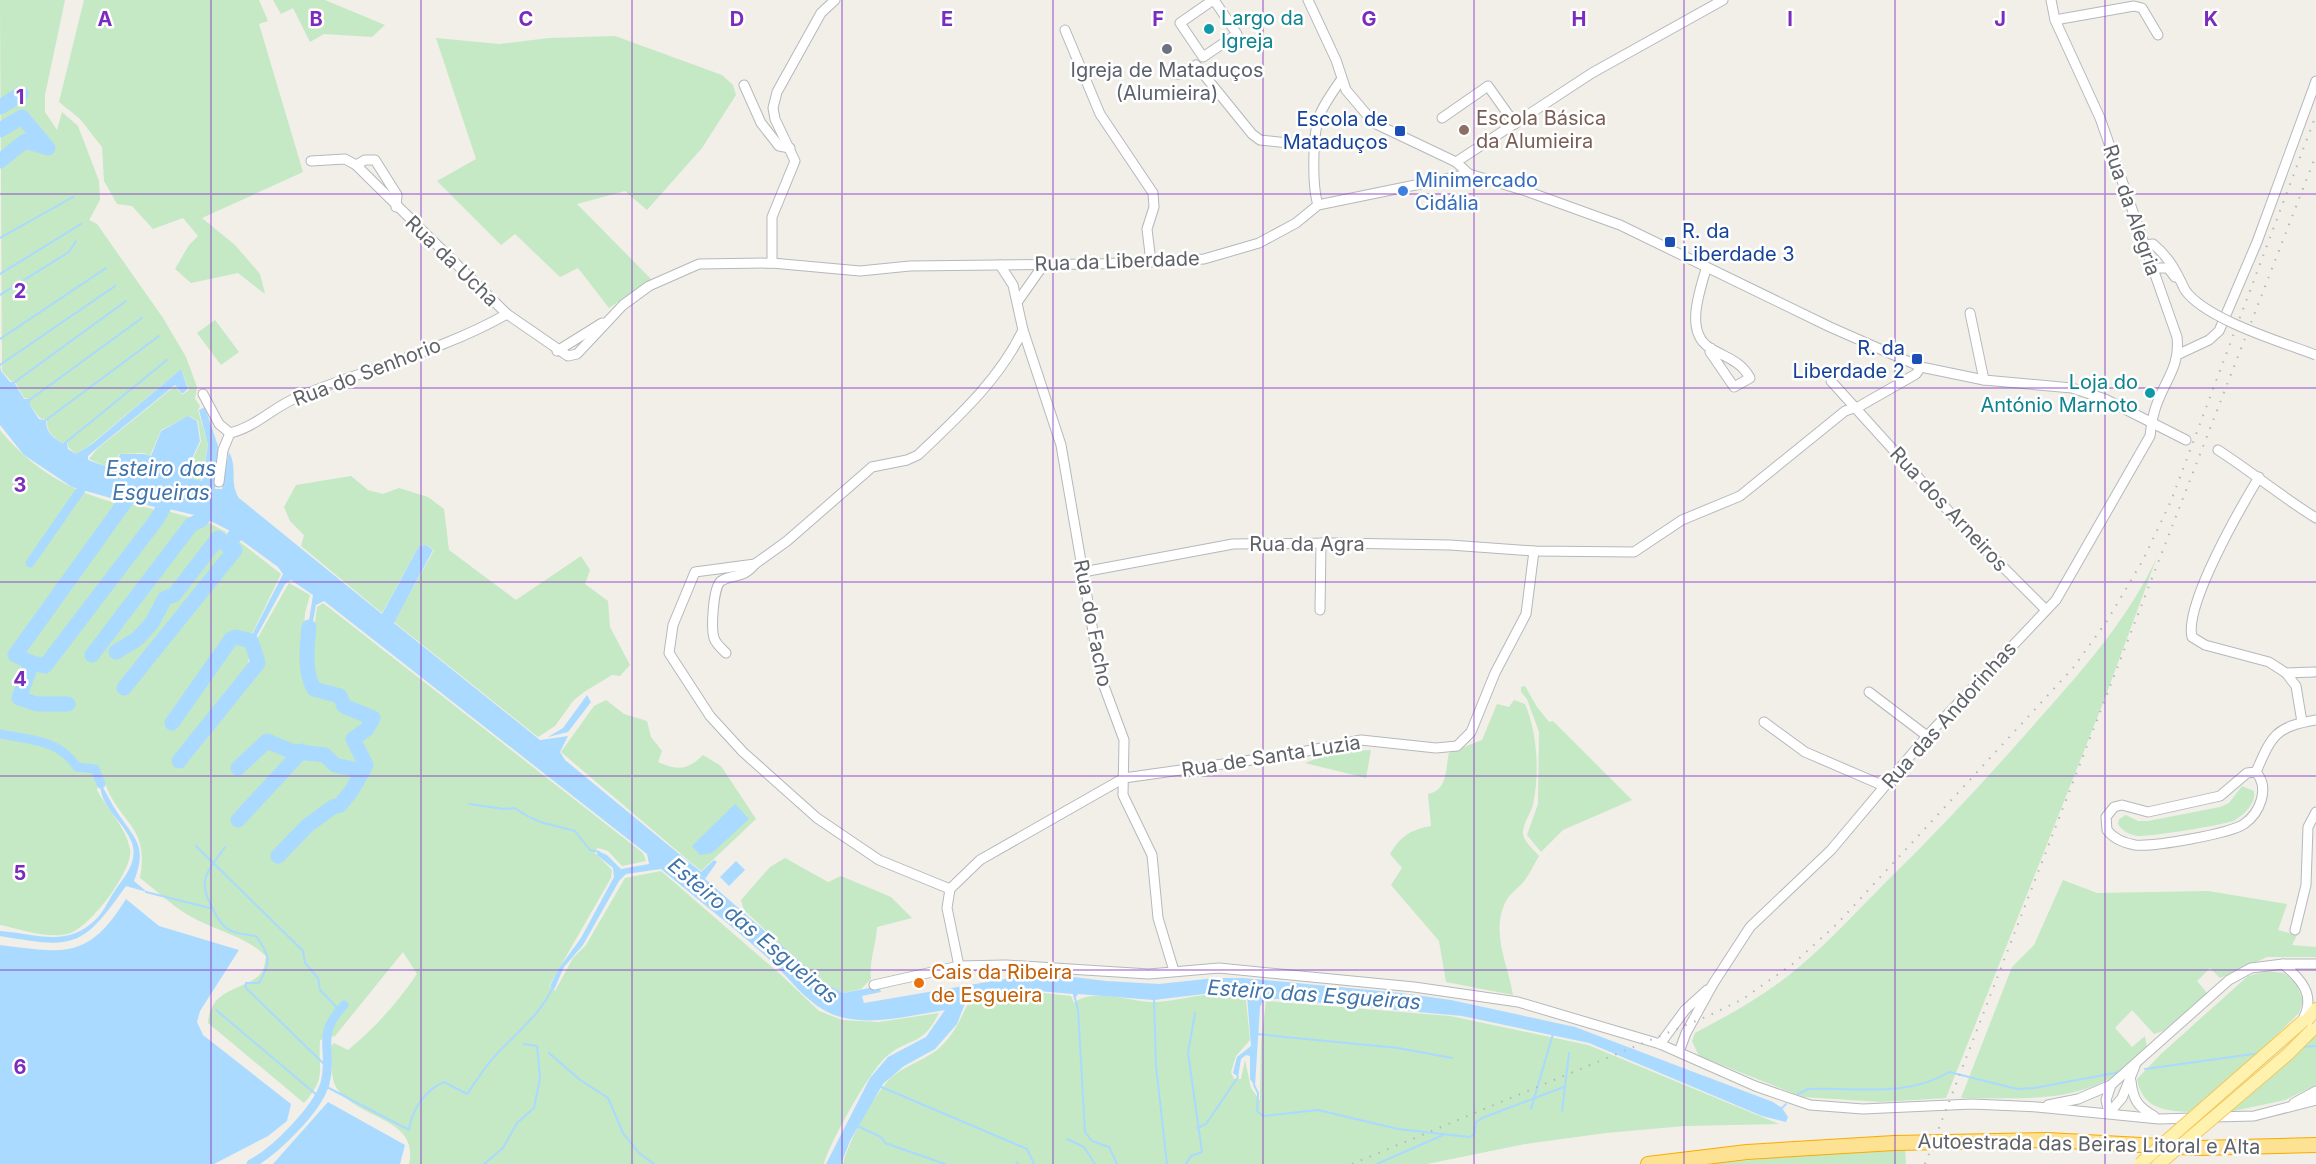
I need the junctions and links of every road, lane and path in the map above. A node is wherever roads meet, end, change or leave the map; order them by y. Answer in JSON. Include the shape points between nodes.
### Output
{"nodes":[{"id":1,"x":835,"y":0,"type":"edge"},
{"id":2,"x":1214,"y":0,"type":"edge"},
{"id":3,"x":1308,"y":0,"type":"edge"},
{"id":4,"x":1723,"y":0,"type":"edge"},
{"id":5,"x":2051,"y":0,"type":"edge"},
{"id":6,"x":2055,"y":20,"type":"junction"},
{"id":7,"x":1065,"y":30,"type":"dead end"},
{"id":8,"x":2158,"y":35,"type":"dead end"},
{"id":9,"x":1203,"y":57,"type":"junction"},
{"id":10,"x":1196,"y":65,"type":"junction"},
{"id":11,"x":1173,"y":74,"type":"dead end"},
{"id":12,"x":1341,"y":80,"type":"junction"},
{"id":13,"x":2316,"y":81,"type":"edge"},
{"id":14,"x":744,"y":85,"type":"dead end"},
{"id":15,"x":1442,"y":118,"type":"dead end"},
{"id":16,"x":1515,"y":124,"type":"junction"},
{"id":17,"x":1316,"y":146,"type":"junction"},
{"id":18,"x":790,"y":148,"type":"junction"},
{"id":19,"x":311,"y":161,"type":"dead end"},
{"id":20,"x":1456,"y":162,"type":"junction"},
{"id":21,"x":356,"y":165,"type":"junction"},
{"id":22,"x":1469,"y":174,"type":"junction"},
{"id":23,"x":1318,"y":205,"type":"junction"},
{"id":24,"x":396,"y":207,"type":"junction"},
{"id":25,"x":2145,"y":245,"type":"junction"},
{"id":26,"x":1151,"y":262,"type":"junction"},
{"id":27,"x":772,"y":263,"type":"junction"},
{"id":28,"x":1044,"y":264,"type":"junction"},
{"id":29,"x":1000,"y":265,"type":"junction"},
{"id":30,"x":1706,"y":268,"type":"junction"},
{"id":31,"x":2152,"y":268,"type":"junction"},
{"id":32,"x":2185,"y":290,"type":"junction"},
{"id":33,"x":1018,"y":301,"type":"junction"},
{"id":34,"x":1970,"y":313,"type":"dead end"},
{"id":35,"x":507,"y":314,"type":"junction"},
{"id":36,"x":1023,"y":330,"type":"junction"},
{"id":37,"x":1711,"y":348,"type":"junction"},
{"id":38,"x":2179,"y":354,"type":"junction"},
{"id":39,"x":2316,"y":355,"type":"edge"},
{"id":40,"x":1921,"y":367,"type":"junction"},
{"id":41,"x":1984,"y":380,"type":"junction"},
{"id":42,"x":1831,"y":381,"type":"dead end"},
{"id":43,"x":203,"y":394,"type":"dead end"},
{"id":44,"x":1853,"y":407,"type":"junction"},
{"id":45,"x":2152,"y":423,"type":"junction"},
{"id":46,"x":230,"y":433,"type":"junction"},
{"id":47,"x":2186,"y":440,"type":"dead end"},
{"id":48,"x":2218,"y":450,"type":"dead end"},
{"id":49,"x":2259,"y":477,"type":"junction"},
{"id":50,"x":219,"y":482,"type":"dead end"},
{"id":51,"x":2316,"y":518,"type":"edge"},
{"id":52,"x":1321,"y":543,"type":"junction"},
{"id":53,"x":1534,"y":551,"type":"junction"},
{"id":54,"x":755,"y":564,"type":"junction"},
{"id":55,"x":1083,"y":572,"type":"junction"},
{"id":56,"x":1320,"y":610,"type":"dead end"},
{"id":57,"x":2046,"y":610,"type":"junction"},
{"id":58,"x":726,"y":653,"type":"dead end"},
{"id":59,"x":2314,"y":672,"type":"dead end"},
{"id":60,"x":2286,"y":673,"type":"junction"},
{"id":61,"x":1869,"y":692,"type":"dead end"},
{"id":62,"x":2316,"y":720,"type":"edge"},
{"id":63,"x":1764,"y":722,"type":"dead end"},
{"id":64,"x":2302,"y":722,"type":"junction"},
{"id":65,"x":1927,"y":736,"type":"junction"},
{"id":66,"x":2256,"y":771,"type":"junction"},
{"id":67,"x":1124,"y":778,"type":"junction"},
{"id":68,"x":1884,"y":786,"type":"junction"},
{"id":69,"x":2316,"y":812,"type":"edge"},
{"id":70,"x":950,"y":889,"type":"junction"},
{"id":71,"x":2295,"y":930,"type":"dead end"},
{"id":72,"x":2283,"y":964,"type":"junction"},
{"id":73,"x":2316,"y":964,"type":"edge"},
{"id":74,"x":960,"y":966,"type":"junction"},
{"id":75,"x":1174,"y":971,"type":"junction"},
{"id":76,"x":1713,"y":984,"type":"junction"},
{"id":77,"x":874,"y":985,"type":"dead end"},
{"id":78,"x":2316,"y":1009,"type":"edge"},
{"id":79,"x":2301,"y":1023,"type":"junction"},
{"id":80,"x":2315,"y":1027,"type":"edge"},
{"id":81,"x":1660,"y":1044,"type":"junction"},
{"id":82,"x":1679,"y":1052,"type":"junction"},
{"id":83,"x":2135,"y":1066,"type":"junction"},
{"id":84,"x":2130,"y":1081,"type":"junction"},
{"id":85,"x":2111,"y":1085,"type":"junction"},
{"id":86,"x":2316,"y":1091,"type":"edge"},
{"id":87,"x":2316,"y":1100,"type":"edge"},
{"id":88,"x":2037,"y":1107,"type":"junction"},
{"id":89,"x":2286,"y":1107,"type":"junction"},
{"id":90,"x":2109,"y":1113,"type":"junction"},
{"id":91,"x":2159,"y":1119,"type":"junction"},
{"id":92,"x":2316,"y":1145,"type":"edge"},
{"id":93,"x":1648,"y":1164,"type":"edge"},
{"id":94,"x":2140,"y":1164,"type":"edge"},
{"id":95,"x":2159,"y":1164,"type":"edge"}],
"edges":[{"from":1,"to":18,"type":"street","via":[[821,13],[777,92],[775,119]]},
{"from":2,"to":9,"type":"street","via":[[1237,34]]},
{"from":2,"to":9,"type":"street","via":[[1180,23]]},
{"from":3,"to":12,"type":"street","via":[[1336,60]]},
{"from":4,"to":16,"type":"street","via":[[1592,74]]},
{"from":5,"to":6,"type":"street","name":"Rua da Alegria"},
{"from":6,"to":8,"type":"street","via":[[2134,6],[2142,8]]},
{"from":6,"to":25,"type":"street","name":"Rua da Alegria","via":[[2100,118]]},
{"from":7,"to":26,"type":"street","via":[[1100,114],[1153,193],[1148,229]]},
{"from":9,"to":10,"type":"street"},
{"from":10,"to":11,"type":"street"},
{"from":10,"to":17,"type":"street","via":[[1260,140]]},
{"from":12,"to":17,"type":"street","via":[[1320,114]]},
{"from":12,"to":20,"type":"street","via":[[1374,123]]},
{"from":13,"to":38,"type":"street","via":[[2257,242],[2219,331]]},
{"from":14,"to":18,"type":"street","via":[[760,123],[779,146]]},
{"from":15,"to":16,"type":"street","via":[[1488,86]]},
{"from":16,"to":20,"type":"street"},
{"from":17,"to":23,"type":"street"},
{"from":18,"to":27,"type":"street","via":[[795,161],[793,171],[772,217]]},
{"from":19,"to":21,"type":"street","name":"Rua da Ucha","via":[[345,159]]},
{"from":20,"to":22,"type":"street"},
{"from":21,"to":24,"type":"street","name":"Rua da Ucha"},
{"from":21,"to":24,"type":"street","name":"Rua da Ucha","via":[[375,160],[397,195]]},
{"from":22,"to":23,"type":"street","name":"Rua da Liberdade"},
{"from":22,"to":30,"type":"street","name":"Rua da Liberdade","via":[[1620,225]]},
{"from":23,"to":26,"type":"street","name":"Rua da Liberdade","via":[[1296,223],[1259,243],[1204,259]]},
{"from":24,"to":35,"type":"street","name":"Rua da Ucha"},
{"from":25,"to":31,"type":"street","name":"Rua da Alegria"},
{"from":25,"to":32,"type":"street","via":[[2153,244],[2164,253]]},
{"from":26,"to":28,"type":"street","name":"Rua da Liberdade"},
{"from":27,"to":29,"type":"street","name":"Rua da Liberdade","via":[[860,270]]},
{"from":27,"to":35,"type":"street","name":"Rua da Liberdade","via":[[699,264],[685,268],[649,286],[573,356],[557,351]]},
{"from":28,"to":29,"type":"street","name":"Rua da Liberdade"},
{"from":28,"to":33,"type":"street"},
{"from":29,"to":33,"type":"street","name":"Rua do Facho"},
{"from":30,"to":37,"type":"street","via":[[1696,325]]},
{"from":30,"to":40,"type":"street","name":"Rua da Liberdade"},
{"from":31,"to":32,"type":"street","via":[[2168,268]]},
{"from":31,"to":38,"type":"street","name":"Rua da Alegria","via":[[2177,337]]},
{"from":32,"to":39,"type":"street","bridge":true,"via":[[2202,307],[2222,317]]},
{"from":33,"to":36,"type":"street","name":"Rua do Facho"},
{"from":34,"to":41,"type":"street"},
{"from":35,"to":46,"type":"street","name":"Rua do Senhorio","via":[[295,398],[247,429]]},
{"from":36,"to":54,"type":"street","via":[[974,402],[918,455],[872,467]]},
{"from":36,"to":55,"type":"street","name":"Rua do Facho","via":[[1061,445]]},
{"from":37,"to":37,"type":"street","via":[[1734,359],[1750,378],[1734,387]]},
{"from":38,"to":45,"type":"street"},
{"from":40,"to":41,"type":"street","name":"Rua da Liberdade"},
{"from":40,"to":44,"type":"street","name":"Rua da Agra","via":[[1916,374]]},
{"from":41,"to":45,"type":"street","name":"Rua da Liberdade","via":[[2072,388]]},
{"from":42,"to":44,"type":"street","name":"Rua dos Arneiros"},
{"from":43,"to":46,"type":"street","via":[[219,424]]},
{"from":44,"to":53,"type":"street","name":"Rua da Agra","via":[[1740,496],[1682,520],[1634,552]]},
{"from":44,"to":57,"type":"street","name":"Rua dos Arneiros"},
{"from":45,"to":47,"type":"street","name":"Rua da Liberdade"},
{"from":45,"to":57,"type":"street","name":"Rua das Andorinhas","via":[[2144,446]]},
{"from":46,"to":50,"type":"street","via":[[223,450]]},
{"from":48,"to":49,"type":"street"},
{"from":49,"to":51,"type":"street","via":[[2283,498]]},
{"from":49,"to":60,"type":"street","via":[[2199,595],[2191,631],[2192,637],[2205,645],[2269,662]]},
{"from":52,"to":53,"type":"street","name":"Rua da Agra"},
{"from":52,"to":55,"type":"street","name":"Rua da Agra","via":[[1233,544]]},
{"from":52,"to":56,"type":"street"},
{"from":53,"to":67,"type":"street","name":"Rua de Santa Luzia","via":[[1526,614],[1494,673],[1471,732],[1457,746],[1436,748],[1361,740],[1287,755]]},
{"from":54,"to":58,"type":"street","via":[[748,572],[722,581],[717,588],[713,636]]},
{"from":54,"to":70,"type":"street","via":[[695,572],[673,626],[669,653],[716,723],[817,818],[879,860]]},
{"from":55,"to":67,"type":"street","name":"Rua do Facho","via":[[1101,678],[1124,740]]},
{"from":57,"to":65,"type":"street","name":"Rua das Andorinhas"},
{"from":59,"to":60,"type":"street"},
{"from":60,"to":64,"type":"street","via":[[2296,686]]},
{"from":61,"to":65,"type":"street"},
{"from":62,"to":64,"type":"street"},
{"from":63,"to":68,"type":"street","via":[[1805,752]]},
{"from":64,"to":66,"type":"street","via":[[2287,726],[2271,738]]},
{"from":65,"to":68,"type":"street","name":"Rua das Andorinhas"},
{"from":66,"to":66,"type":"street","via":[[2247,773],[2220,796],[2148,812],[2115,807],[2106,817],[2107,830],[2124,842],[2145,845],[2233,830],[2250,819],[2261,803],[2262,787]]},
{"from":67,"to":70,"type":"street","via":[[980,860]]},
{"from":67,"to":75,"type":"street","name":"Rua do Facho","via":[[1123,795],[1152,855],[1158,918]]},
{"from":68,"to":76,"type":"street","name":"Rua das Andorinhas","via":[[1831,850],[1750,927]]},
{"from":69,"to":71,"type":"street","via":[[2308,827],[2307,885]]},
{"from":70,"to":74,"type":"street","via":[[947,908]]},
{"from":72,"to":73,"type":"street"},
{"from":72,"to":79,"type":"street","via":[[2306,988],[2310,1001]]},
{"from":72,"to":83,"type":"street","via":[[2251,968],[2229,980]]},
{"from":74,"to":75,"type":"street","via":[[1149,974]]},
{"from":74,"to":77,"type":"street"},
{"from":75,"to":81,"type":"street","via":[[1219,968],[1414,987],[1518,1002]]},
{"from":76,"to":81,"type":"street","name":"Rua das Andorinhas","via":[[1685,1010]]},
{"from":76,"to":82,"type":"street","name":"Rua das Andorinhas"},
{"from":78,"to":79,"type":"main road"},
{"from":79,"to":94,"type":"main road","bridge":true},
{"from":80,"to":95,"type":"main road","bridge":true},
{"from":81,"to":82,"type":"street"},
{"from":82,"to":88,"type":"street","via":[[1755,1086],[1810,1105],[1863,1109],[1972,1104]]},
{"from":83,"to":84,"type":"street"},
{"from":83,"to":85,"type":"street"},
{"from":84,"to":90,"type":"street"},
{"from":84,"to":91,"type":"street","via":[[2140,1109]]},
{"from":85,"to":88,"type":"street","via":[[2078,1099]]},
{"from":85,"to":90,"type":"street","via":[[2106,1100]]},
{"from":86,"to":89,"type":"street"},
{"from":87,"to":89,"type":"street"},
{"from":88,"to":90,"type":"street"},
{"from":89,"to":91,"type":"street","via":[[2254,1116]]},
{"from":90,"to":91,"type":"street"},
{"from":92,"to":93,"type":"highway","name":"Autoestrada das Beiras Litoral e Alta","via":[[2198,1148],[2047,1140],[1894,1143],[1747,1152]]}]}
